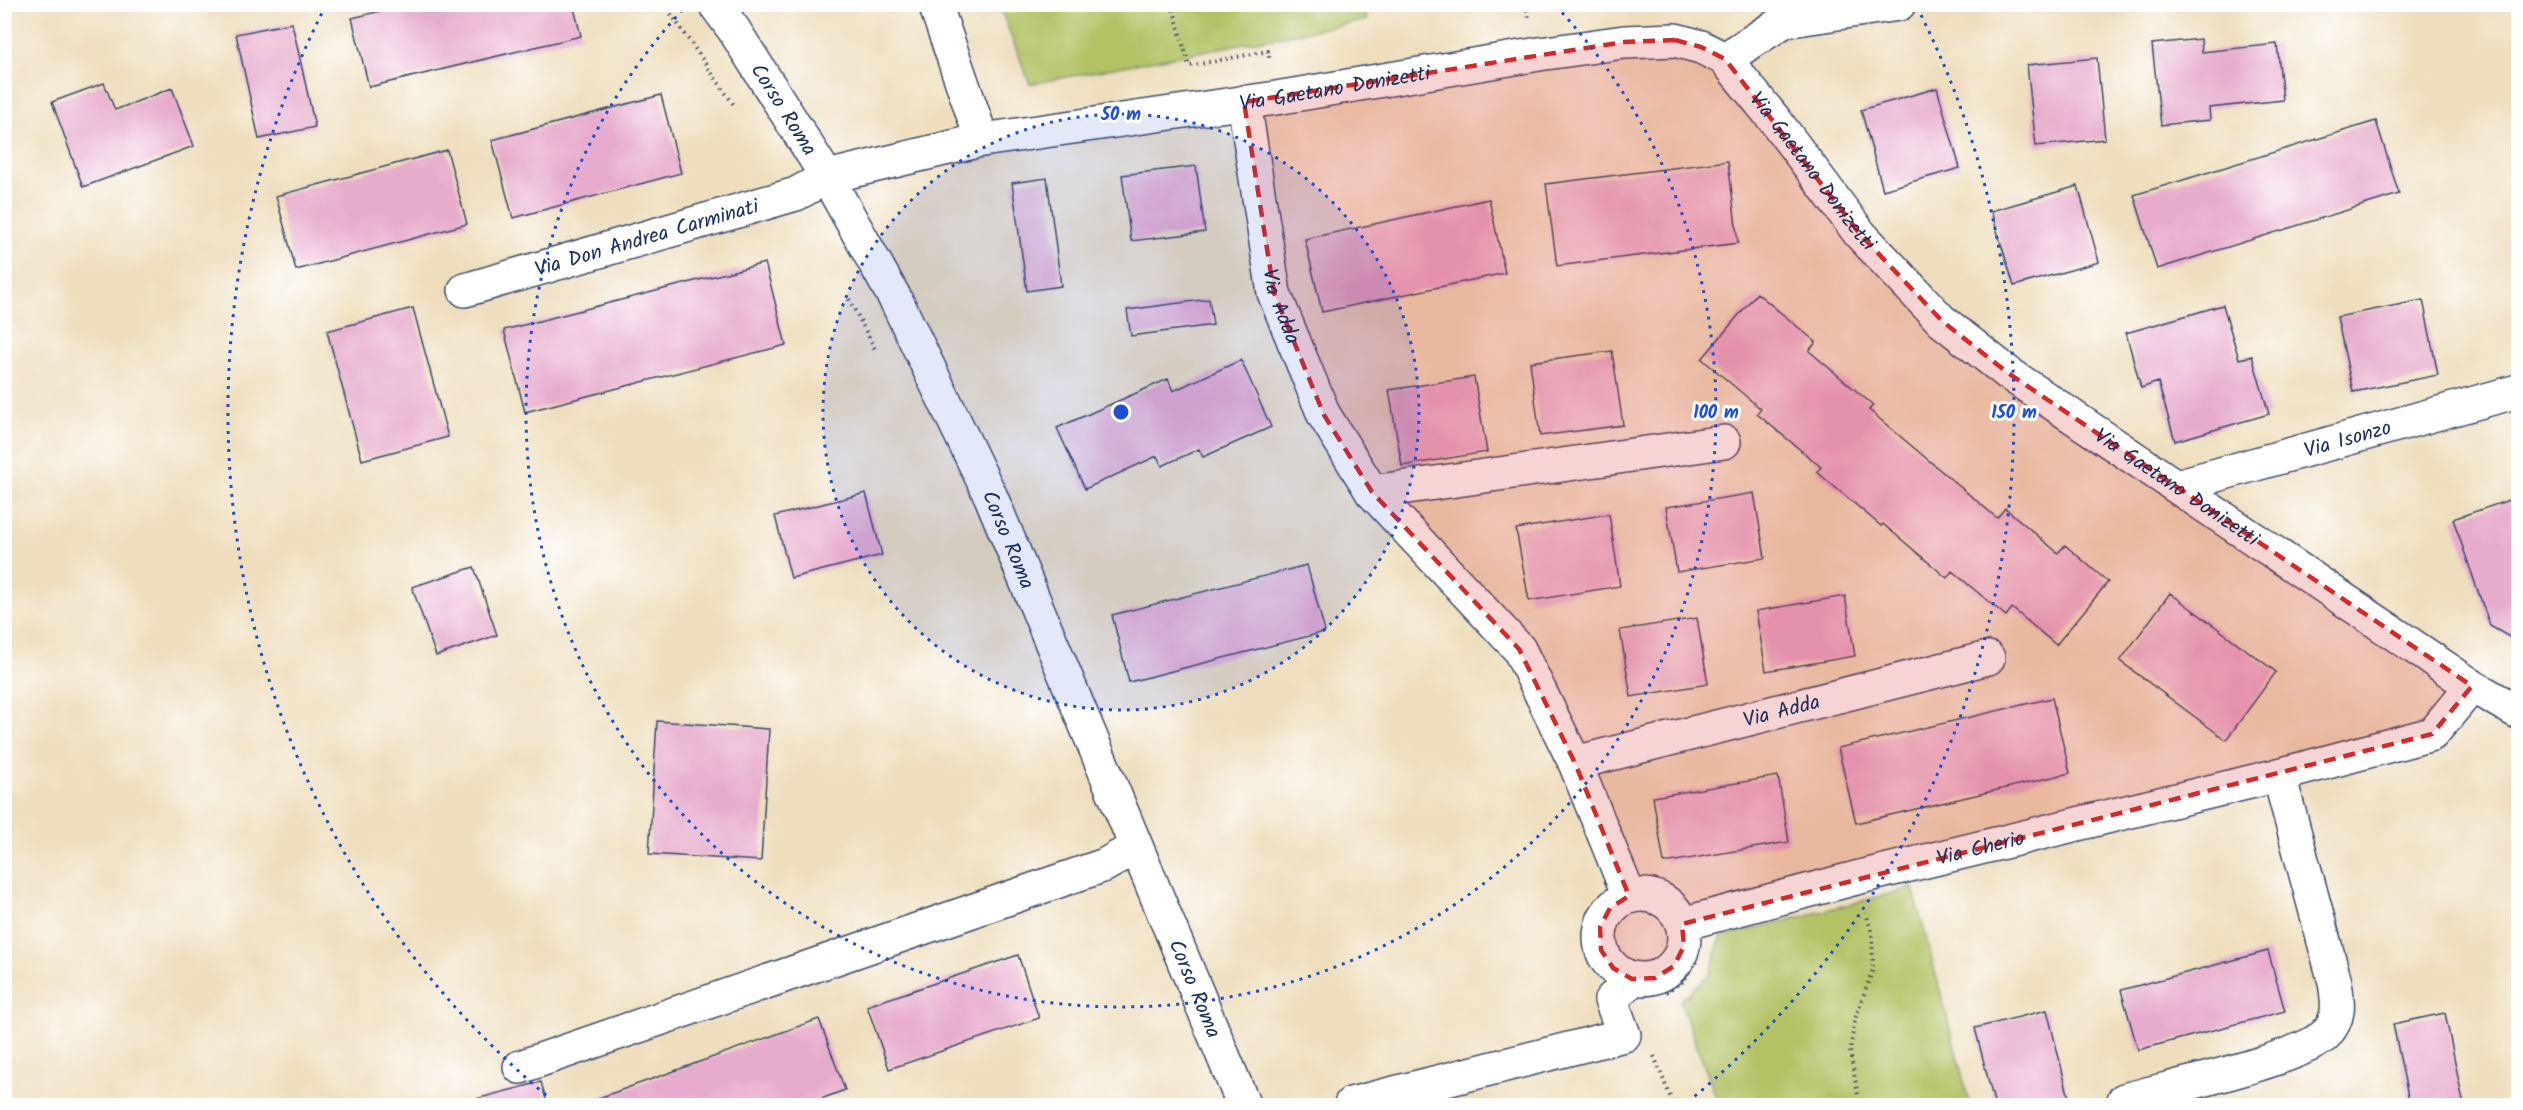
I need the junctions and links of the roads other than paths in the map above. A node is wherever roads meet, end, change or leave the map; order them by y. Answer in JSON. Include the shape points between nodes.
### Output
{"nodes":[{"id":1,"x":715,"y":4,"type":"edge"},
{"id":2,"x":935,"y":4,"type":"edge"},
{"id":3,"x":1899,"y":4,"type":"edge"},
{"id":4,"x":1725,"y":59,"type":"junction"},
{"id":5,"x":1260,"y":100,"type":"junction"},
{"id":6,"x":982,"y":140,"type":"junction"},
{"id":7,"x":826,"y":177,"type":"junction"},
{"id":8,"x":465,"y":290,"type":"dead end"},
{"id":9,"x":2518,"y":391,"type":"edge"},
{"id":10,"x":1724,"y":442,"type":"dead end"},
{"id":11,"x":2177,"y":486,"type":"junction"},
{"id":12,"x":1372,"y":492,"type":"junction"},
{"id":13,"x":1988,"y":658,"type":"dead end"},
{"id":14,"x":2472,"y":686,"type":"junction"},
{"id":15,"x":2518,"y":712,"type":"edge"},
{"id":16,"x":1575,"y":764,"type":"junction"},
{"id":17,"x":2279,"y":775,"type":"junction"},
{"id":18,"x":1136,"y":847,"type":"junction"},
{"id":19,"x":1629,"y":896,"type":"junction"},
{"id":20,"x":1682,"y":924,"type":"junction"},
{"id":21,"x":1632,"y":979,"type":"junction"},
{"id":22,"x":520,"y":1067,"type":"dead end"},
{"id":23,"x":2124,"y":1100,"type":"dead end"},
{"id":24,"x":1351,"y":1104,"type":"dead end"},
{"id":25,"x":1244,"y":1106,"type":"edge"}],
"edges":[{"from":1,"to":7,"type":"street","name":"Corso Roma"},
{"from":2,"to":6,"type":"street"},
{"from":3,"to":4,"type":"street","via":[[1784,21]]},
{"from":4,"to":5,"type":"street","name":"Via Gaetano Donizetti","via":[[1675,40],[1624,42]]},
{"from":4,"to":11,"type":"street","name":"Via Gaetano Donizetti","via":[[1860,234],[1942,321],[2008,373]]},
{"from":5,"to":6,"type":"street","name":"Via Gaetano Donizetti"},
{"from":5,"to":12,"type":"street","name":"Via Adda","via":[[1274,292],[1324,415]]},
{"from":6,"to":7,"type":"street","name":"Via Gaetano Donizetti"},
{"from":7,"to":8,"type":"street","name":"Via Don Andrea Carminati","via":[[796,195]]},
{"from":7,"to":18,"type":"street","name":"Corso Roma","via":[[897,302],[990,497]]},
{"from":9,"to":11,"type":"street","name":"Via Isonzo"},
{"from":10,"to":12,"type":"street"},
{"from":11,"to":14,"type":"street","name":"Via Gaetano Donizetti"},
{"from":12,"to":16,"type":"street","name":"Via Adda","via":[[1520,649]]},
{"from":13,"to":16,"type":"street","name":"Via Adda"},
{"from":14,"to":15,"type":"street","name":"Via Gaetano Donizetti"},
{"from":14,"to":17,"type":"street","name":"Via Cherio","via":[[2432,734]]},
{"from":16,"to":19,"type":"street","name":"Via Adda"},
{"from":17,"to":20,"type":"street","name":"Via Cherio"},
{"from":17,"to":23,"type":"street","via":[[2335,982],[2339,1011],[2325,1035],[2294,1053]]},
{"from":18,"to":22,"type":"street","via":[[1105,864]]},
{"from":18,"to":25,"type":"street","name":"Corso Roma"},
{"from":19,"to":20,"type":"street","via":[[1651,895],[1671,905]]},
{"from":19,"to":21,"type":"street","via":[[1610,908],[1600,927],[1601,950],[1613,968]]},
{"from":20,"to":21,"type":"street","via":[[1684,946],[1674,966],[1654,978]]},
{"from":21,"to":24,"type":"street","via":[[1611,1000],[1624,1035]]}]}
